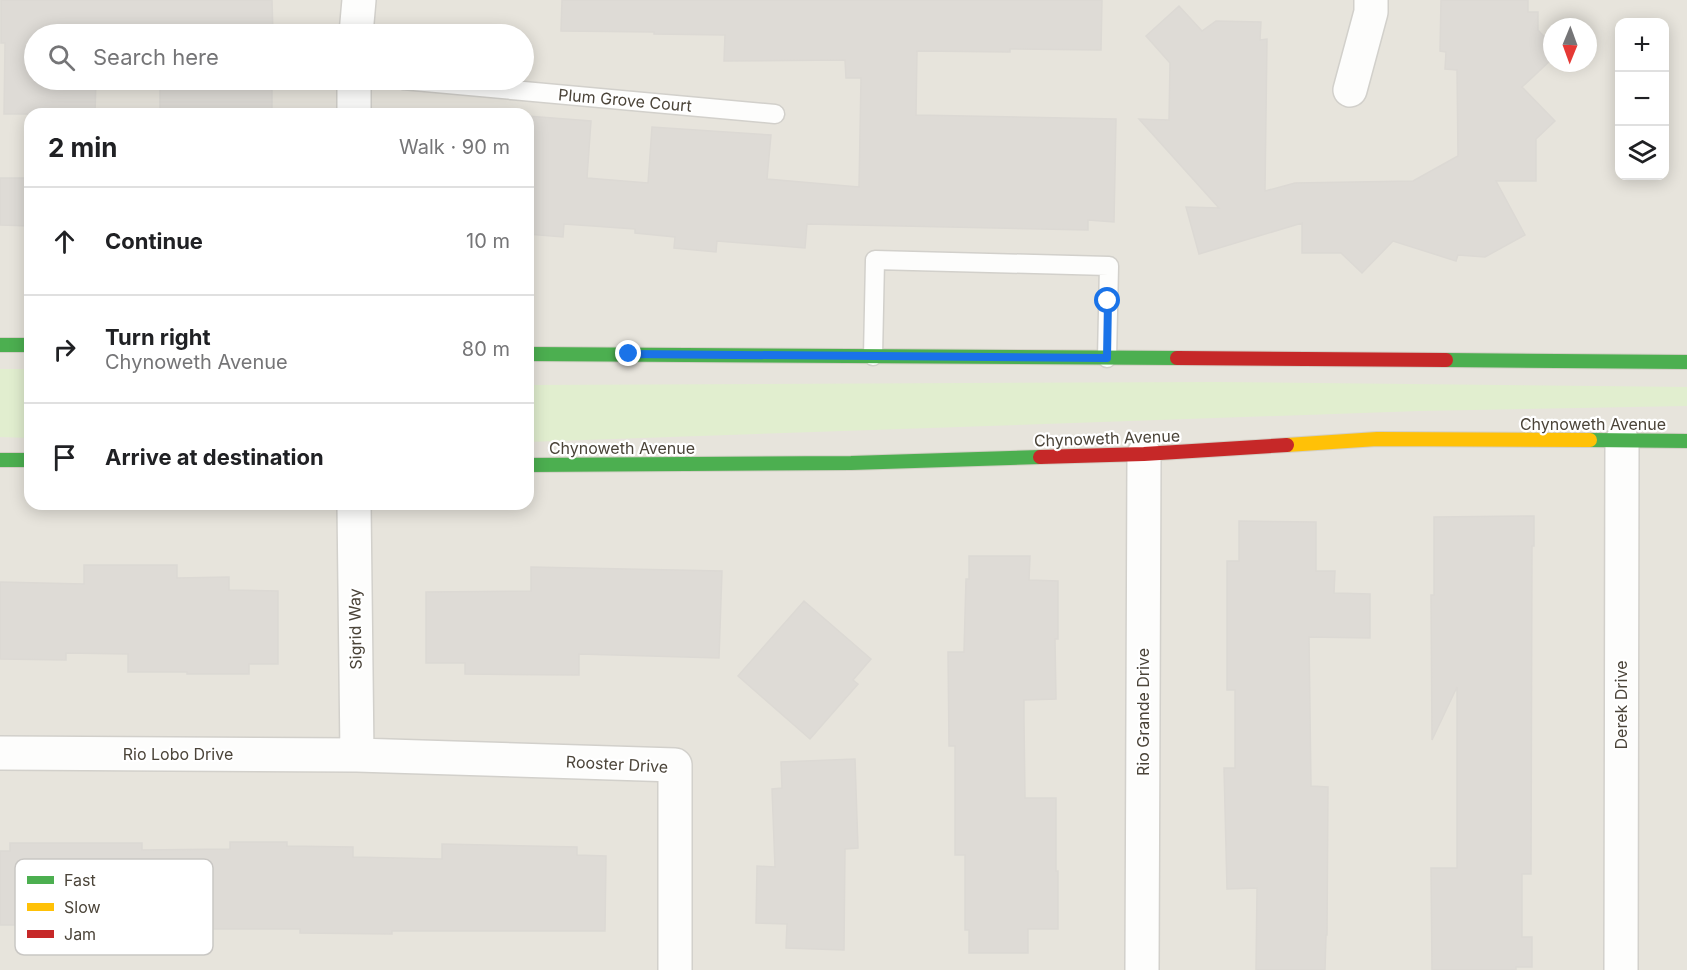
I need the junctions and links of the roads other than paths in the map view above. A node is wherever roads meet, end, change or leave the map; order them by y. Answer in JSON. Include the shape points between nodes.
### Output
{"nodes":[{"id":1,"x":358,"y":0,"type":"edge"},
{"id":2,"x":1371,"y":0,"type":"edge"},
{"id":3,"x":357,"y":24,"type":"edge"},
{"id":4,"x":354,"y":90,"type":"edge"},
{"id":5,"x":512,"y":90,"type":"edge"},
{"id":6,"x":1350,"y":90,"type":"dead end"},
{"id":7,"x":354,"y":108,"type":"edge"},
{"id":8,"x":775,"y":114,"type":"dead end"},
{"id":9,"x":0,"y":345,"type":"edge"},
{"id":10,"x":24,"y":345,"type":"edge"},
{"id":11,"x":534,"y":354,"type":"edge"},
{"id":12,"x":873,"y":356,"type":"junction"},
{"id":13,"x":1107,"y":358,"type":"junction"},
{"id":14,"x":1687,"y":362,"type":"edge"},
{"id":15,"x":1622,"y":441,"type":"junction"},
{"id":16,"x":1687,"y":441,"type":"edge"},
{"id":17,"x":1144,"y":454,"type":"junction"},
{"id":18,"x":0,"y":460,"type":"edge"},
{"id":19,"x":24,"y":460,"type":"edge"},
{"id":20,"x":534,"y":465,"type":"edge"},
{"id":21,"x":354,"y":510,"type":"edge"},
{"id":22,"x":0,"y":753,"type":"edge"},
{"id":23,"x":357,"y":754,"type":"junction"},
{"id":24,"x":675,"y":970,"type":"edge"},
{"id":25,"x":1142,"y":970,"type":"edge"},
{"id":26,"x":1621,"y":970,"type":"edge"}],
"edges":[{"from":1,"to":3,"type":"street"},
{"from":2,"to":6,"type":"street"},
{"from":4,"to":7,"type":"street"},
{"from":5,"to":8,"type":"lane","name":"Plum Grove Court"},
{"from":9,"to":10,"type":"street"},
{"from":11,"to":12,"type":"street"},
{"from":12,"to":13,"type":"street"},
{"from":12,"to":13,"type":"lane","via":[[874,260],[1109,266]]},
{"from":13,"to":14,"type":"street"},
{"from":15,"to":16,"type":"street","name":"Chynoweth Avenue"},
{"from":15,"to":17,"type":"street","name":"Chynoweth Avenue","via":[[1377,439]]},
{"from":15,"to":26,"type":"street","name":"Derek Drive"},
{"from":17,"to":20,"type":"street","name":"Chynoweth Avenue","via":[[851,463]]},
{"from":17,"to":25,"type":"street","name":"Rio Grande Drive"},
{"from":18,"to":19,"type":"street"},
{"from":21,"to":23,"type":"street","name":"Sigrid Way"},
{"from":22,"to":23,"type":"street","name":"Rio Lobo Drive"},
{"from":23,"to":24,"type":"street","name":"Rooster Drive","via":[[675,765]]}]}
